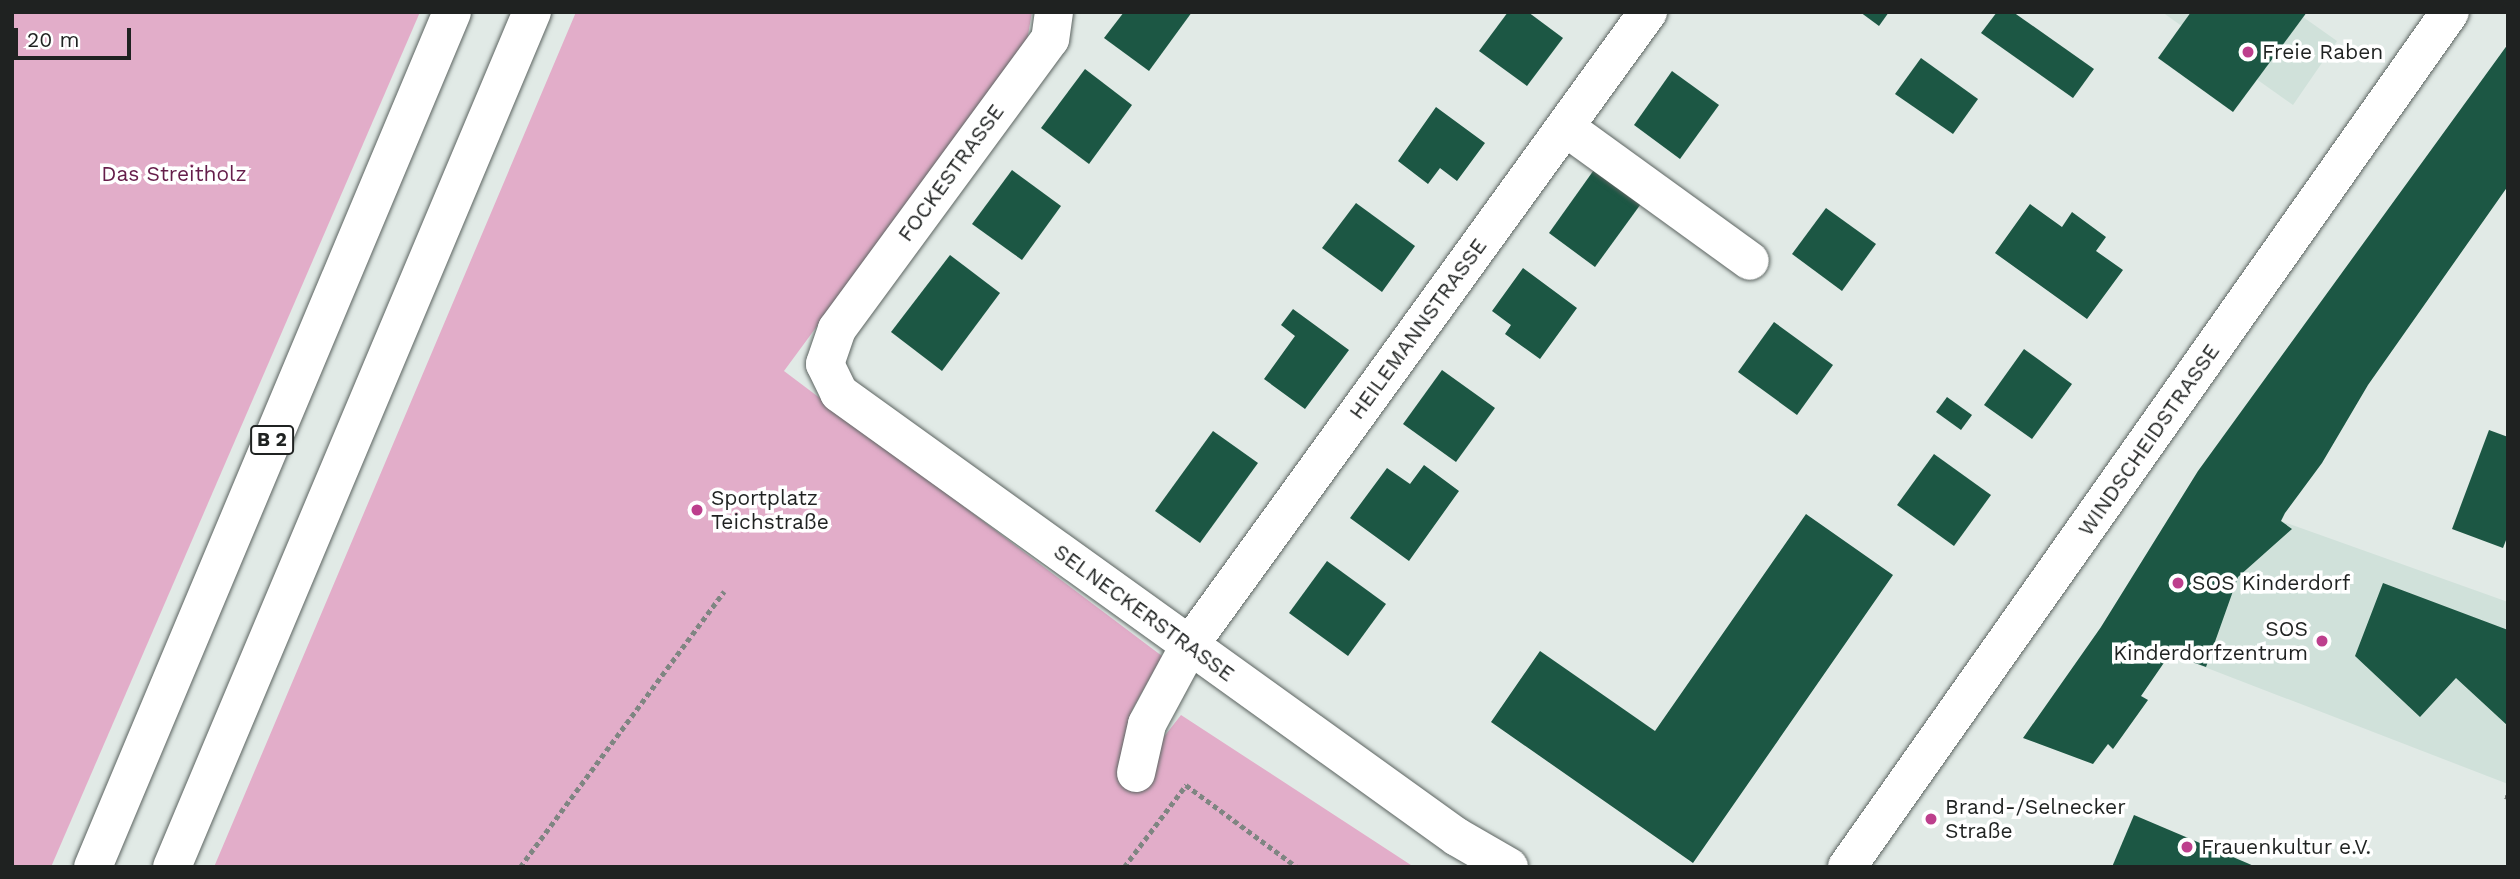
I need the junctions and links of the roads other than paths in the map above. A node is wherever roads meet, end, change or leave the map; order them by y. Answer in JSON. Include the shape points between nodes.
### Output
{"nodes":[{"id":1,"x":452,"y":12,"type":"edge"},
{"id":2,"x":532,"y":12,"type":"edge"},
{"id":3,"x":1054,"y":12,"type":"edge"},
{"id":4,"x":1648,"y":12,"type":"edge"},
{"id":5,"x":2450,"y":12,"type":"edge"},
{"id":6,"x":1565,"y":127,"type":"junction"},
{"id":7,"x":1750,"y":261,"type":"dead end"},
{"id":8,"x":837,"y":329,"type":"joint"},
{"id":9,"x":1189,"y":646,"type":"junction"},
{"id":10,"x":1136,"y":774,"type":"dead end"},
{"id":11,"x":93,"y":867,"type":"edge"},
{"id":12,"x":172,"y":867,"type":"edge"},
{"id":13,"x":1509,"y":867,"type":"edge"},
{"id":14,"x":1847,"y":867,"type":"edge"}],
"edges":[{"from":1,"to":11,"type":"main road","number":"B 2"},
{"from":2,"to":12,"type":"main road"},
{"from":3,"to":8,"type":"main road","name":"FOCKESTRASSE","via":[[1050,39]]},
{"from":4,"to":6,"type":"main road","name":"HEILEMANNSTRASSE"},
{"from":5,"to":14,"type":"main road","name":"WINDSCHEIDSTRASSE"},
{"from":6,"to":7,"type":"main road"},
{"from":6,"to":9,"type":"main road","name":"HEILEMANNSTRASSE"},
{"from":8,"to":9,"type":"main road","name":"SELNECKERSTRASSE","via":[[825,364],[839,393]]},
{"from":9,"to":10,"type":"main road","name":"HEILEMANNSTRASSE","via":[[1147,724]]},
{"from":9,"to":13,"type":"main road","name":"SELNECKERSTRASSE","via":[[1457,837]]}]}
